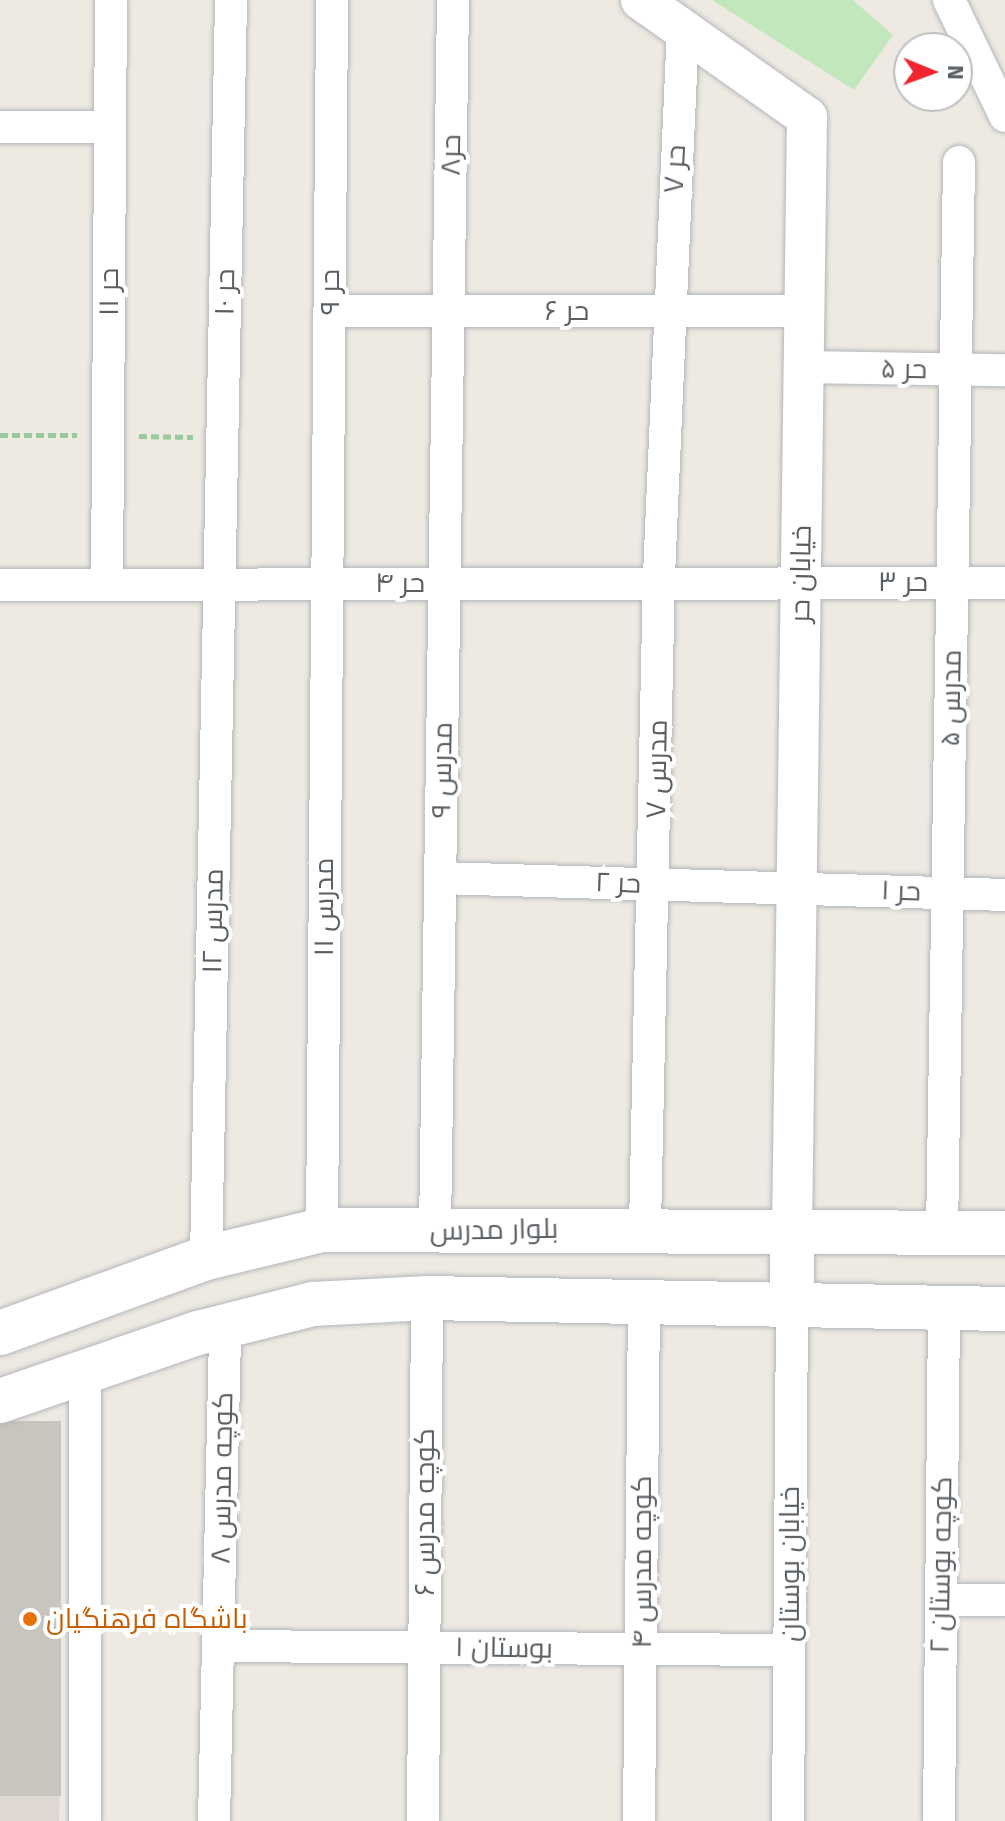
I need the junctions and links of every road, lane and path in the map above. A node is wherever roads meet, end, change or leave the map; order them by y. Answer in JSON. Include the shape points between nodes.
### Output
{"nodes":[{"id":1,"x":111,"y":0,"type":"edge"},
{"id":2,"x":231,"y":0,"type":"edge"},
{"id":3,"x":332,"y":0,"type":"edge"},
{"id":4,"x":453,"y":0,"type":"edge"},
{"id":5,"x":641,"y":0,"type":"edge"},
{"id":6,"x":949,"y":0,"type":"edge"},
{"id":7,"x":683,"y":27,"type":"junction"},
{"id":8,"x":1005,"y":116,"type":"edge"},
{"id":9,"x":0,"y":127,"type":"edge"},
{"id":10,"x":110,"y":127,"type":"junction"},
{"id":11,"x":959,"y":162,"type":"dead end"},
{"id":12,"x":329,"y":311,"type":"junction"},
{"id":13,"x":448,"y":311,"type":"junction"},
{"id":14,"x":668,"y":311,"type":"junction"},
{"id":15,"x":804,"y":311,"type":"junction"},
{"id":16,"x":803,"y":367,"type":"junction"},
{"id":17,"x":956,"y":370,"type":"junction"},
{"id":18,"x":1005,"y":370,"type":"edge"},
{"id":19,"x":801,"y":582,"type":"junction"},
{"id":20,"x":444,"y":583,"type":"junction"},
{"id":21,"x":659,"y":583,"type":"junction"},
{"id":22,"x":953,"y":583,"type":"junction"},
{"id":23,"x":1005,"y":583,"type":"edge"},
{"id":24,"x":107,"y":584,"type":"junction"},
{"id":25,"x":219,"y":584,"type":"junction"},
{"id":26,"x":327,"y":584,"type":"junction"},
{"id":27,"x":0,"y":585,"type":"edge"},
{"id":28,"x":440,"y":878,"type":"junction"},
{"id":29,"x":655,"y":884,"type":"junction"},
{"id":30,"x":796,"y":888,"type":"junction"},
{"id":31,"x":948,"y":893,"type":"junction"},
{"id":32,"x":1005,"y":895,"type":"edge"},
{"id":33,"x":645,"y":1227,"type":"junction"},
{"id":34,"x":322,"y":1230,"type":"junction"},
{"id":35,"x":435,"y":1230,"type":"junction"},
{"id":36,"x":1005,"y":1233,"type":"edge"},
{"id":37,"x":792,"y":1234,"type":"junction"},
{"id":38,"x":942,"y":1234,"type":"junction"},
{"id":39,"x":206,"y":1258,"type":"junction"},
{"id":40,"x":427,"y":1298,"type":"junction"},
{"id":41,"x":644,"y":1304,"type":"junction"},
{"id":42,"x":792,"y":1307,"type":"junction"},
{"id":43,"x":1005,"y":1309,"type":"edge"},
{"id":44,"x":944,"y":1310,"type":"junction"},
{"id":45,"x":225,"y":1326,"type":"junction"},
{"id":46,"x":0,"y":1333,"type":"edge"},
{"id":47,"x":85,"y":1372,"type":"junction"},
{"id":48,"x":0,"y":1401,"type":"edge"},
{"id":49,"x":941,"y":1600,"type":"junction"},
{"id":50,"x":1005,"y":1600,"type":"edge"},
{"id":51,"x":218,"y":1646,"type":"junction"},
{"id":52,"x":424,"y":1647,"type":"junction"},
{"id":53,"x":641,"y":1649,"type":"junction"},
{"id":54,"x":789,"y":1650,"type":"junction"},
{"id":55,"x":85,"y":1821,"type":"edge"},
{"id":56,"x":214,"y":1821,"type":"edge"},
{"id":57,"x":423,"y":1821,"type":"edge"},
{"id":58,"x":639,"y":1821,"type":"edge"},
{"id":59,"x":788,"y":1821,"type":"edge"},
{"id":60,"x":939,"y":1821,"type":"edge"}],
"edges":[{"from":1,"to":10,"type":"street","name":"حر ۱۱"},
{"from":2,"to":25,"type":"street","name":"حر ۱۰"},
{"from":3,"to":12,"type":"street","name":"حر ۹"},
{"from":4,"to":13,"type":"street","name":"حر۸"},
{"from":5,"to":7,"type":"street","name":"خیابان حر"},
{"from":6,"to":8,"type":"street"},
{"from":7,"to":14,"type":"street","name":"حر ۷"},
{"from":7,"to":15,"type":"street","name":"خیابان حر","via":[[807,117]]},
{"from":9,"to":10,"type":"street"},
{"from":10,"to":24,"type":"street","name":"حر ۱۱"},
{"from":11,"to":17,"type":"street","name":"مدرس ۵"},
{"from":12,"to":13,"type":"street","name":"حر ۶"},
{"from":12,"to":26,"type":"street","name":"حر ۹"},
{"from":13,"to":14,"type":"street","name":"حر ۶"},
{"from":13,"to":20,"type":"street","name":"مدرس ۹"},
{"from":14,"to":15,"type":"street","name":"حر ۶"},
{"from":14,"to":21,"type":"street","name":"مدرس ۷"},
{"from":15,"to":16,"type":"street","name":"خیابان حر"},
{"from":16,"to":17,"type":"street","name":"حر ۵"},
{"from":16,"to":19,"type":"street","name":"خیابان حر"},
{"from":17,"to":18,"type":"street","name":"حر ۵"},
{"from":17,"to":22,"type":"street","name":"مدرس ۵"},
{"from":19,"to":21,"type":"street","name":"حر ۴"},
{"from":19,"to":22,"type":"street","name":"حر ۳"},
{"from":19,"to":30,"type":"street","name":"خیابان حر"},
{"from":20,"to":21,"type":"street","name":"حر ۴"},
{"from":20,"to":26,"type":"street","name":"حر ۴"},
{"from":20,"to":28,"type":"street","name":"مدرس ۹"},
{"from":21,"to":29,"type":"street","name":"مدرس ۷"},
{"from":22,"to":23,"type":"street","name":"حر ۳"},
{"from":22,"to":31,"type":"street","name":"مدرس ۵"},
{"from":24,"to":25,"type":"street","name":"حر ۴"},
{"from":24,"to":27,"type":"street","name":"حر ۴"},
{"from":25,"to":26,"type":"street","name":"حر ۴"},
{"from":25,"to":39,"type":"street","name":"مدرس ۱۲"},
{"from":26,"to":34,"type":"street","name":"مدرس ۱۱"},
{"from":28,"to":29,"type":"street","name":"حر ۲"},
{"from":28,"to":35,"type":"street","name":"مدرس ۹"},
{"from":29,"to":30,"type":"street","name":"حر ۲"},
{"from":29,"to":33,"type":"street","name":"مدرس ۷"},
{"from":30,"to":31,"type":"street","name":"حر ۱"},
{"from":30,"to":37,"type":"street","name":"خیابان حر"},
{"from":31,"to":32,"type":"street","name":"حر ۱"},
{"from":31,"to":38,"type":"street","name":"مدرس ۵"},
{"from":33,"to":35,"type":"main road","name":"بلوار مدرس"},
{"from":33,"to":37,"type":"main road","name":"بلوار مدرس"},
{"from":34,"to":35,"type":"main road","name":"بلوار مدرس"},
{"from":34,"to":39,"type":"main road","name":"بلوار مدرس"},
{"from":36,"to":38,"type":"main road","name":"بلوار مدرس"},
{"from":37,"to":38,"type":"main road","name":"بلوار مدرس"},
{"from":37,"to":42,"type":"main road"},
{"from":39,"to":46,"type":"main road","name":"بلوار مدرس"},
{"from":40,"to":41,"type":"main road"},
{"from":40,"to":45,"type":"main road","via":[[313,1304]]},
{"from":40,"to":52,"type":"street","name":"کوچه مدرس ۶"},
{"from":41,"to":42,"type":"main road"},
{"from":41,"to":53,"type":"street","name":"کوچه مدرس ۴"},
{"from":42,"to":44,"type":"main road"},
{"from":42,"to":54,"type":"street","name":"خیابان بوستان"},
{"from":43,"to":44,"type":"main road"},
{"from":44,"to":49,"type":"street","name":"کوچه بوستان ۲"},
{"from":45,"to":47,"type":"main road"},
{"from":45,"to":51,"type":"street","name":"کوچه مدرس ۸"},
{"from":47,"to":48,"type":"main road"},
{"from":47,"to":55,"type":"street"},
{"from":49,"to":50,"type":"street"},
{"from":49,"to":60,"type":"street","name":"کوچه بوستان ۲"},
{"from":51,"to":52,"type":"street","name":"بوستان ۱"},
{"from":51,"to":56,"type":"street","name":"کوچه مدرس ۸"},
{"from":52,"to":53,"type":"street","name":"بوستان ۱"},
{"from":52,"to":57,"type":"street","name":"کوچه مدرس ۶"},
{"from":53,"to":54,"type":"street","name":"بوستان ۱"},
{"from":53,"to":58,"type":"street","name":"کوچه مدرس ۴"},
{"from":54,"to":59,"type":"street","name":"خیابان بوستان"}]}
